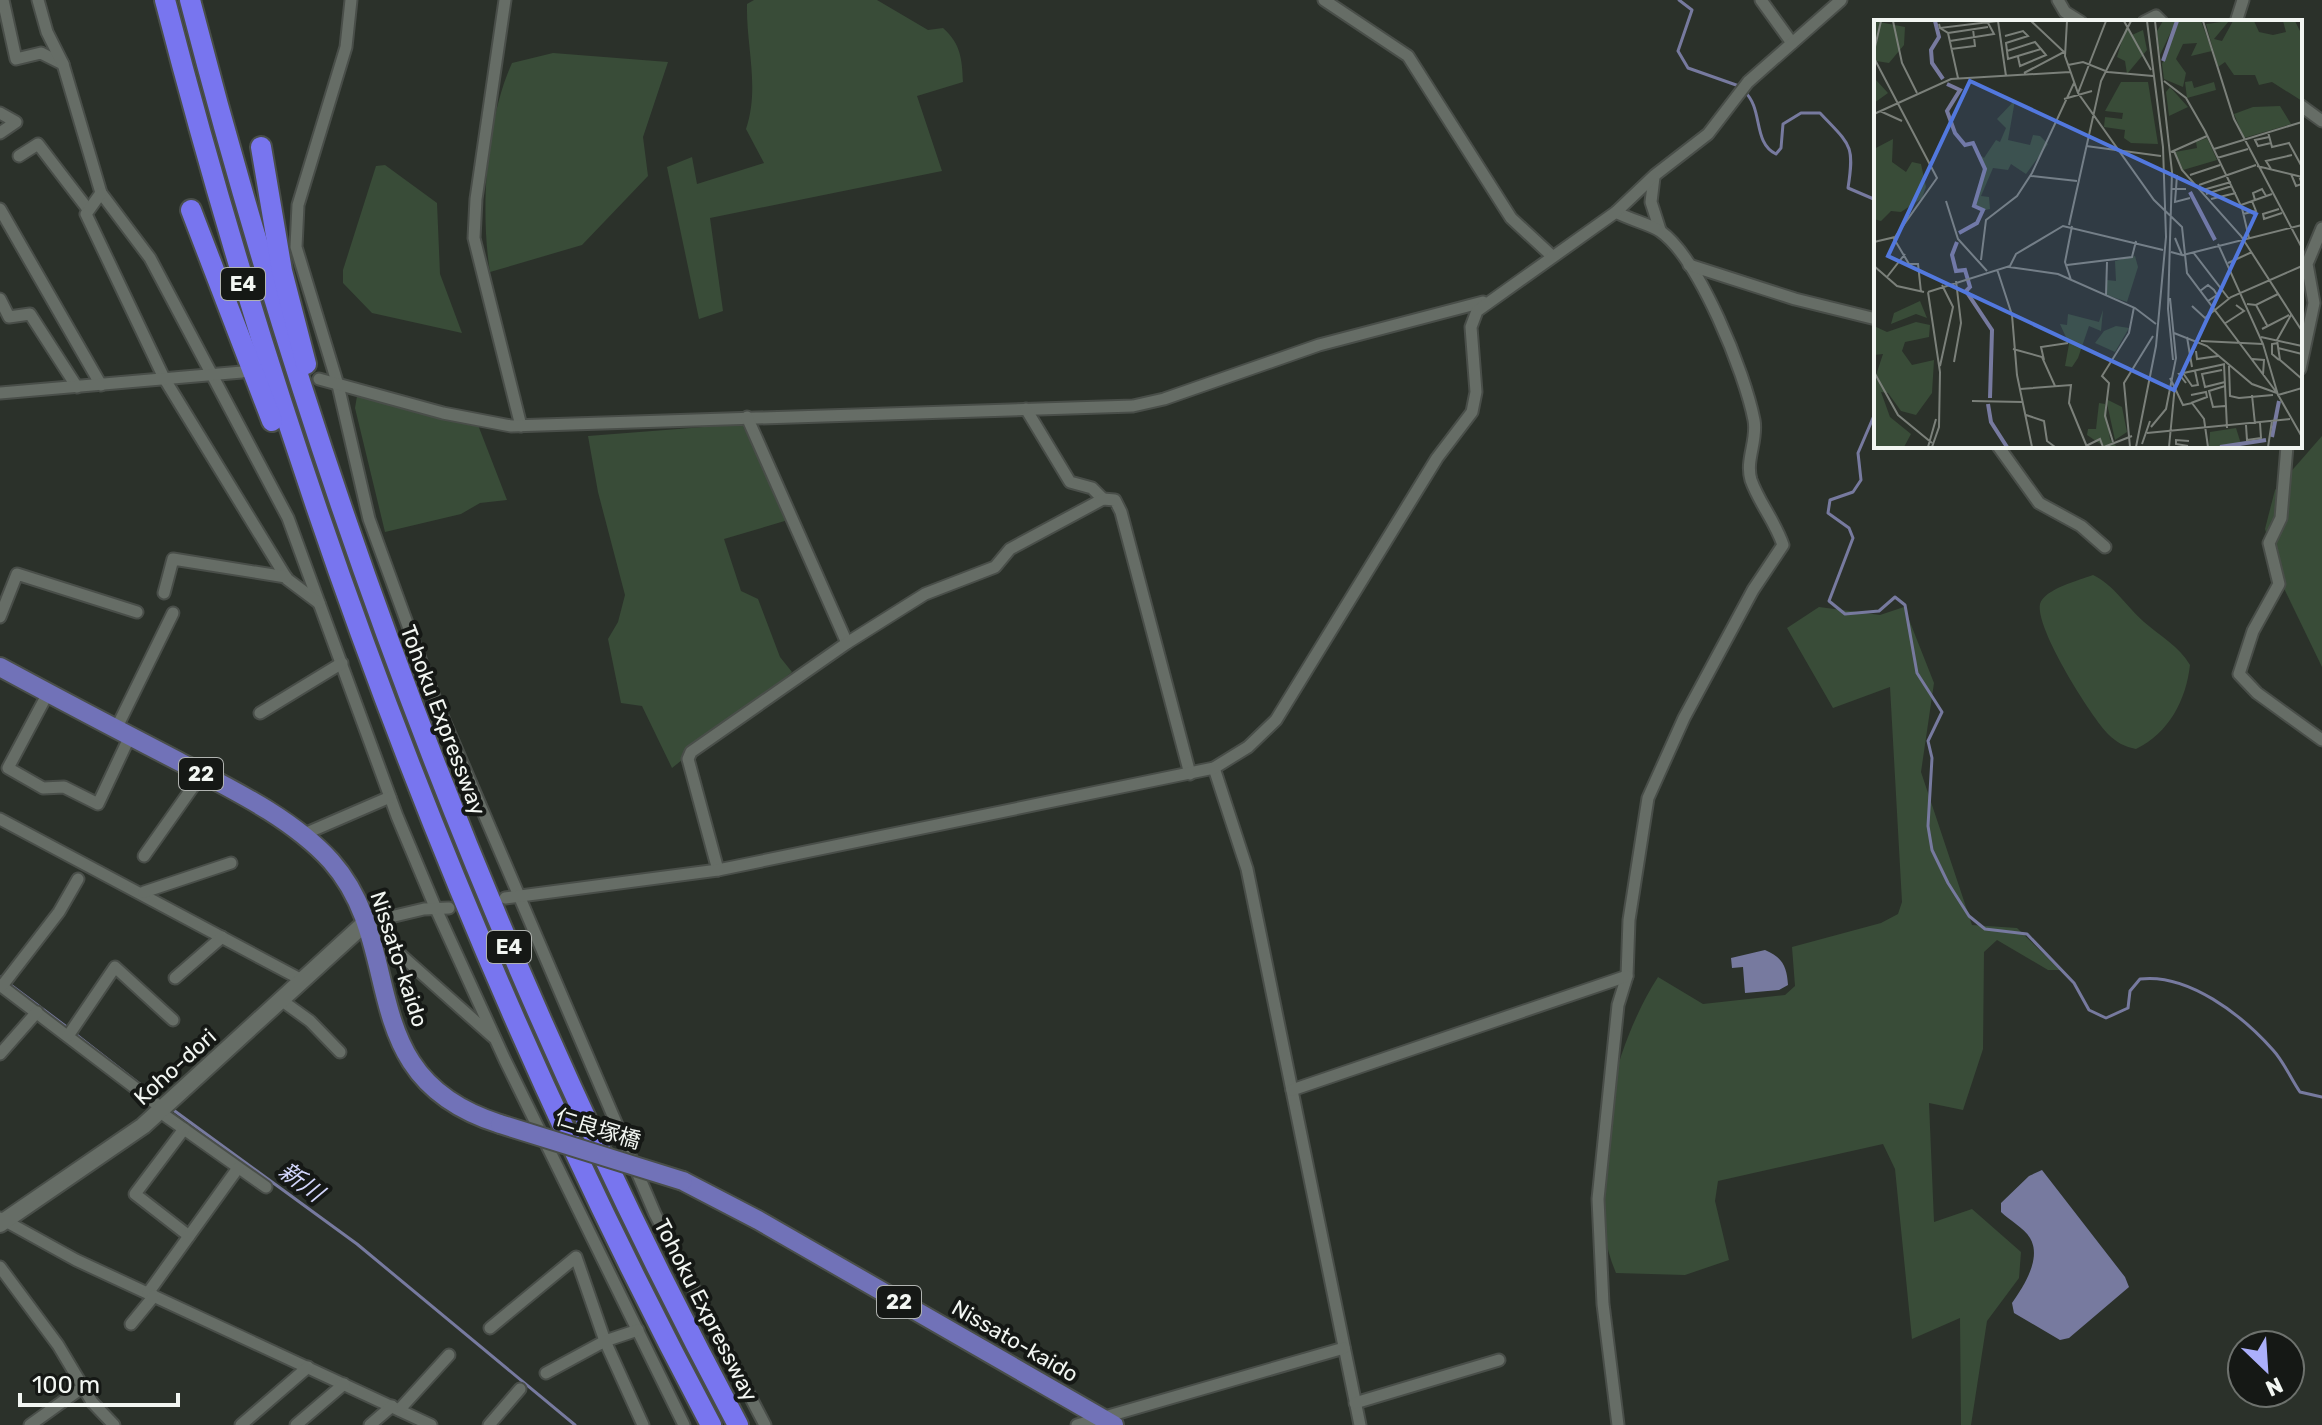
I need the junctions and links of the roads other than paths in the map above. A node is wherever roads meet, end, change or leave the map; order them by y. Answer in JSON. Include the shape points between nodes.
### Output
{"nodes":[{"id":1,"x":3,"y":0,"type":"edge"},
{"id":2,"x":38,"y":0,"type":"edge"},
{"id":3,"x":165,"y":0,"type":"edge"},
{"id":4,"x":190,"y":0,"type":"edge"},
{"id":5,"x":351,"y":0,"type":"edge"},
{"id":6,"x":505,"y":0,"type":"edge"},
{"id":7,"x":1324,"y":0,"type":"edge"},
{"id":8,"x":1761,"y":0,"type":"edge"},
{"id":9,"x":1841,"y":0,"type":"edge"},
{"id":10,"x":2058,"y":0,"type":"edge"},
{"id":11,"x":2243,"y":0,"type":"edge"},
{"id":12,"x":2078,"y":20,"type":"edge"},
{"id":13,"x":2237,"y":20,"type":"edge"},
{"id":14,"x":0,"y":30,"type":"edge"},
{"id":15,"x":11,"y":39,"type":"junction"},
{"id":16,"x":1792,"y":43,"type":"junction"},
{"id":17,"x":63,"y":64,"type":"junction"},
{"id":18,"x":2302,"y":106,"type":"edge"},
{"id":19,"x":0,"y":113,"type":"edge"},
{"id":20,"x":2322,"y":121,"type":"edge"},
{"id":21,"x":0,"y":133,"type":"edge"},
{"id":22,"x":261,"y":147,"type":"dead end"},
{"id":23,"x":19,"y":156,"type":"dead end"},
{"id":24,"x":1655,"y":175,"type":"junction"},
{"id":25,"x":101,"y":193,"type":"junction"},
{"id":26,"x":87,"y":208,"type":"junction"},
{"id":27,"x":0,"y":209,"type":"edge"},
{"id":28,"x":191,"y":210,"type":"dead end"},
{"id":29,"x":1616,"y":212,"type":"junction"},
{"id":30,"x":2322,"y":228,"type":"edge"},
{"id":31,"x":1660,"y":230,"type":"junction"},
{"id":32,"x":1552,"y":256,"type":"junction"},
{"id":33,"x":1689,"y":265,"type":"junction"},
{"id":34,"x":1488,"y":301,"type":"junction"},
{"id":35,"x":1,"y":304,"type":"edge"},
{"id":36,"x":1874,"y":319,"type":"edge"},
{"id":37,"x":2302,"y":360,"type":"edge"},
{"id":38,"x":242,"y":372,"type":"dead end"},
{"id":39,"x":213,"y":373,"type":"junction"},
{"id":40,"x":164,"y":378,"type":"junction"},
{"id":41,"x":319,"y":379,"type":"dead end"},
{"id":42,"x":101,"y":385,"type":"junction"},
{"id":43,"x":338,"y":385,"type":"junction"},
{"id":44,"x":77,"y":387,"type":"junction"},
{"id":45,"x":2,"y":394,"type":"edge"},
{"id":46,"x":1026,"y":409,"type":"junction"},
{"id":47,"x":747,"y":417,"type":"junction"},
{"id":48,"x":521,"y":426,"type":"junction"},
{"id":49,"x":1999,"y":448,"type":"edge"},
{"id":50,"x":2287,"y":448,"type":"edge"},
{"id":51,"x":321,"y":450,"type":"junction"},
{"id":52,"x":1103,"y":499,"type":"junction"},
{"id":53,"x":2105,"y":547,"type":"dead end"},
{"id":54,"x":334,"y":564,"type":"junction"},
{"id":55,"x":286,"y":577,"type":"junction"},
{"id":56,"x":164,"y":593,"type":"dead end"},
{"id":57,"x":320,"y":603,"type":"junction"},
{"id":58,"x":137,"y":612,"type":"dead end"},
{"id":59,"x":173,"y":613,"type":"dead end"},
{"id":60,"x":0,"y":617,"type":"edge"},
{"id":61,"x":847,"y":643,"type":"junction"},
{"id":62,"x":342,"y":663,"type":"junction"},
{"id":63,"x":0,"y":667,"type":"edge"},
{"id":64,"x":48,"y":693,"type":"junction"},
{"id":65,"x":260,"y":713,"type":"dead end"},
{"id":66,"x":123,"y":733,"type":"junction"},
{"id":67,"x":2322,"y":740,"type":"edge"},
{"id":68,"x":1214,"y":768,"type":"junction"},
{"id":69,"x":202,"y":774,"type":"junction"},
{"id":70,"x":1190,"y":774,"type":"junction"},
{"id":71,"x":390,"y":797,"type":"junction"},
{"id":72,"x":0,"y":819,"type":"edge"},
{"id":73,"x":302,"y":835,"type":"junction"},
{"id":74,"x":144,"y":856,"type":"dead end"},
{"id":75,"x":231,"y":863,"type":"dead end"},
{"id":76,"x":718,"y":870,"type":"junction"},
{"id":77,"x":78,"y":879,"type":"dead end"},
{"id":78,"x":144,"y":892,"type":"junction"},
{"id":79,"x":518,"y":896,"type":"junction"},
{"id":80,"x":505,"y":898,"type":"dead end"},
{"id":81,"x":443,"y":909,"type":"junction"},
{"id":82,"x":365,"y":923,"type":"junction"},
{"id":83,"x":222,"y":937,"type":"junction"},
{"id":84,"x":1627,"y":976,"type":"junction"},
{"id":85,"x":175,"y":978,"type":"dead end"},
{"id":86,"x":302,"y":980,"type":"junction"},
{"id":87,"x":1,"y":985,"type":"edge"},
{"id":88,"x":281,"y":1000,"type":"junction"},
{"id":89,"x":37,"y":1012,"type":"junction"},
{"id":90,"x":173,"y":1020,"type":"dead end"},
{"id":91,"x":68,"y":1036,"type":"junction"},
{"id":92,"x":496,"y":1040,"type":"junction"},
{"id":93,"x":340,"y":1052,"type":"dead end"},
{"id":94,"x":0,"y":1054,"type":"edge"},
{"id":95,"x":1292,"y":1090,"type":"junction"},
{"id":96,"x":161,"y":1110,"type":"junction"},
{"id":97,"x":500,"y":1124,"type":"joint"},
{"id":98,"x":184,"y":1129,"type":"junction"},
{"id":99,"x":238,"y":1168,"type":"junction"},
{"id":100,"x":683,"y":1181,"type":"joint"},
{"id":101,"x":266,"y":1187,"type":"dead end"},
{"id":102,"x":2,"y":1221,"type":"edge"},
{"id":103,"x":189,"y":1236,"type":"junction"},
{"id":104,"x":1,"y":1270,"type":"edge"},
{"id":105,"x":151,"y":1294,"type":"junction"},
{"id":106,"x":131,"y":1324,"type":"dead end"},
{"id":107,"x":490,"y":1328,"type":"dead end"},
{"id":108,"x":638,"y":1330,"type":"junction"},
{"id":109,"x":605,"y":1341,"type":"junction"},
{"id":110,"x":1344,"y":1348,"type":"junction"},
{"id":111,"x":449,"y":1355,"type":"dead end"},
{"id":112,"x":1499,"y":1360,"type":"dead end"},
{"id":113,"x":308,"y":1367,"type":"junction"},
{"id":114,"x":546,"y":1373,"type":"dead end"},
{"id":115,"x":344,"y":1384,"type":"junction"},
{"id":116,"x":83,"y":1387,"type":"junction"},
{"id":117,"x":520,"y":1389,"type":"dead end"},
{"id":118,"x":1355,"y":1403,"type":"junction"},
{"id":119,"x":395,"y":1408,"type":"junction"},
{"id":120,"x":1108,"y":1421,"type":"edge"},
{"id":121,"x":428,"y":1424,"type":"edge"},
{"id":122,"x":30,"y":1425,"type":"edge"},
{"id":123,"x":114,"y":1425,"type":"edge"},
{"id":124,"x":241,"y":1425,"type":"edge"},
{"id":125,"x":296,"y":1425,"type":"edge"},
{"id":126,"x":370,"y":1425,"type":"edge"},
{"id":127,"x":489,"y":1425,"type":"edge"},
{"id":128,"x":643,"y":1425,"type":"edge"},
{"id":129,"x":684,"y":1425,"type":"edge"},
{"id":130,"x":711,"y":1425,"type":"edge"},
{"id":131,"x":738,"y":1425,"type":"edge"},
{"id":132,"x":765,"y":1425,"type":"edge"},
{"id":133,"x":1077,"y":1425,"type":"edge"},
{"id":134,"x":1360,"y":1425,"type":"edge"},
{"id":135,"x":1618,"y":1425,"type":"edge"}],
"edges":[{"from":1,"to":15,"type":"street"},
{"from":2,"to":17,"type":"street"},
{"from":3,"to":54,"type":"highway","number":"E4","via":[[244,286]]},
{"from":4,"to":51,"type":"highway","name":"Tohoku Expressway","number":"E4","via":[[253,234]]},
{"from":5,"to":43,"type":"street","via":[[346,47],[298,205],[296,247]]},
{"from":6,"to":48,"type":"street","via":[[474,238]]},
{"from":7,"to":32,"type":"street","via":[[1408,56],[1511,218]]},
{"from":8,"to":16,"type":"street"},
{"from":9,"to":16,"type":"street"},
{"from":10,"to":12,"type":"street"},
{"from":11,"to":13,"type":"street"},
{"from":14,"to":15,"type":"street"},
{"from":15,"to":17,"type":"street","via":[[16,59],[41,53]]},
{"from":16,"to":24,"type":"street","via":[[1748,82],[1708,134]]},
{"from":17,"to":25,"type":"street"},
{"from":18,"to":20,"type":"street"},
{"from":19,"to":21,"type":"street","via":[[16,122]]},
{"from":22,"to":51,"type":"highway","via":[[276,244]]},
{"from":23,"to":26,"type":"street","via":[[38,144]]},
{"from":24,"to":29,"type":"street"},
{"from":24,"to":31,"type":"street","via":[[1651,202]]},
{"from":25,"to":26,"type":"street"},
{"from":25,"to":39,"type":"street","via":[[150,258]]},
{"from":26,"to":40,"type":"street"},
{"from":27,"to":42,"type":"street"},
{"from":28,"to":54,"type":"highway","via":[[289,466]]},
{"from":29,"to":31,"type":"street"},
{"from":29,"to":32,"type":"street"},
{"from":30,"to":37,"type":"street","via":[[2307,264],[2314,303]]},
{"from":31,"to":33,"type":"street"},
{"from":32,"to":34,"type":"street"},
{"from":33,"to":36,"type":"street"},
{"from":33,"to":84,"type":"street","via":[[1745,383],[1755,424],[1751,481],[1776,522],[1783,545],[1684,718],[1648,798],[1629,920]]},
{"from":34,"to":46,"type":"street","via":[[1319,345],[1164,399],[1133,406]]},
{"from":34,"to":68,"type":"street","via":[[1472,318],[1472,412],[1437,458],[1276,720],[1248,747]]},
{"from":35,"to":44,"type":"street","via":[[9,317],[30,314]]},
{"from":38,"to":39,"type":"street"},
{"from":39,"to":40,"type":"street"},
{"from":39,"to":57,"type":"street","via":[[288,518]]},
{"from":40,"to":42,"type":"street"},
{"from":40,"to":55,"type":"street"},
{"from":41,"to":43,"type":"street"},
{"from":42,"to":44,"type":"street"},
{"from":43,"to":48,"type":"street","via":[[443,413]]},
{"from":43,"to":79,"type":"street","via":[[369,519],[434,697]]},
{"from":44,"to":45,"type":"street"},
{"from":46,"to":47,"type":"street"},
{"from":46,"to":52,"type":"street","via":[[1070,482],[1092,488]]},
{"from":47,"to":48,"type":"street"},
{"from":47,"to":61,"type":"street"},
{"from":49,"to":53,"type":"street","via":[[2039,503],[2081,526]]},
{"from":50,"to":67,"type":"street","via":[[2281,518],[2269,543],[2279,584],[2253,631],[2239,674]]},
{"from":51,"to":131,"type":"highway","name":"Tohoku Expressway","number":"E4","via":[[392,657],[529,995],[654,1263]]},
{"from":52,"to":61,"type":"street","via":[[1010,549],[995,567],[925,594]]},
{"from":52,"to":70,"type":"street","via":[[1115,500],[1121,512]]},
{"from":54,"to":130,"type":"highway","number":"E4","via":[[413,776],[508,1006],[633,1275]]},
{"from":55,"to":56,"type":"street","via":[[173,559]]},
{"from":55,"to":57,"type":"street"},
{"from":57,"to":62,"type":"street"},
{"from":58,"to":60,"type":"street","via":[[17,574]]},
{"from":59,"to":66,"type":"street"},
{"from":61,"to":76,"type":"street","via":[[691,752],[688,759]]},
{"from":62,"to":65,"type":"street"},
{"from":62,"to":71,"type":"street"},
{"from":63,"to":64,"type":"main road","name":"Nissato-kaido","number":"22"},
{"from":64,"to":66,"type":"main road","name":"Nissato-kaido","number":"22"},
{"from":64,"to":66,"type":"street","via":[[8,768],[43,788],[64,787],[98,804]]},
{"from":66,"to":69,"type":"main road","name":"Nissato-kaido","number":"22"},
{"from":68,"to":70,"type":"street"},
{"from":68,"to":95,"type":"street","via":[[1247,869]]},
{"from":69,"to":73,"type":"main road","name":"Nissato-kaido","number":"22"},
{"from":69,"to":74,"type":"street"},
{"from":70,"to":76,"type":"street"},
{"from":71,"to":73,"type":"street"},
{"from":71,"to":81,"type":"street"},
{"from":72,"to":78,"type":"street"},
{"from":73,"to":82,"type":"main road","name":"Nissato-kaido","number":"22","via":[[342,875]]},
{"from":75,"to":78,"type":"street"},
{"from":76,"to":79,"type":"street"},
{"from":77,"to":87,"type":"street","via":[[59,912]]},
{"from":78,"to":83,"type":"street"},
{"from":79,"to":80,"type":"street"},
{"from":79,"to":132,"type":"street","via":[[655,1214]]},
{"from":81,"to":82,"type":"street"},
{"from":81,"to":92,"type":"street"},
{"from":82,"to":86,"type":"street","name":"Koho-dori"},
{"from":82,"to":92,"type":"street"},
{"from":82,"to":97,"type":"main road","name":"Nissato-kaido","number":"22","via":[[392,1022],[419,1073],[452,1105]]},
{"from":83,"to":85,"type":"street"},
{"from":83,"to":86,"type":"street"},
{"from":84,"to":95,"type":"street"},
{"from":84,"to":135,"type":"street","via":[[1618,1005],[1598,1199],[1603,1304]]},
{"from":86,"to":88,"type":"street","name":"Koho-dori"},
{"from":87,"to":89,"type":"street"},
{"from":88,"to":93,"type":"street"},
{"from":88,"to":96,"type":"street","name":"Koho-dori"},
{"from":89,"to":91,"type":"street"},
{"from":89,"to":94,"type":"street"},
{"from":90,"to":91,"type":"street","via":[[115,967]]},
{"from":91,"to":96,"type":"street"},
{"from":92,"to":108,"type":"street"},
{"from":95,"to":110,"type":"street"},
{"from":96,"to":98,"type":"street"},
{"from":96,"to":102,"type":"street","name":"Koho-dori"},
{"from":97,"to":100,"type":"main road","name":"仁良塚橋","number":"22","bridge":true},
{"from":98,"to":99,"type":"street"},
{"from":98,"to":103,"type":"street","via":[[135,1194]]},
{"from":99,"to":101,"type":"street"},
{"from":99,"to":103,"type":"street"},
{"from":100,"to":120,"type":"main road","name":"Nissato-kaido","number":"22"},
{"from":102,"to":105,"type":"street"},
{"from":103,"to":105,"type":"street"},
{"from":104,"to":116,"type":"street","via":[[35,1311]]},
{"from":105,"to":106,"type":"street"},
{"from":105,"to":113,"type":"street"},
{"from":107,"to":109,"type":"street","via":[[576,1257]]},
{"from":108,"to":109,"type":"street"},
{"from":108,"to":129,"type":"street"},
{"from":109,"to":114,"type":"street"},
{"from":109,"to":128,"type":"street"},
{"from":110,"to":118,"type":"street"},
{"from":110,"to":120,"type":"street"},
{"from":111,"to":119,"type":"street"},
{"from":112,"to":118,"type":"street"},
{"from":113,"to":115,"type":"street"},
{"from":113,"to":124,"type":"street"},
{"from":115,"to":119,"type":"street"},
{"from":115,"to":125,"type":"street"},
{"from":116,"to":122,"type":"street"},
{"from":116,"to":123,"type":"street"},
{"from":117,"to":127,"type":"street"},
{"from":118,"to":134,"type":"street"},
{"from":119,"to":121,"type":"street"},
{"from":119,"to":126,"type":"street"},
{"from":120,"to":133,"type":"street"}]}
